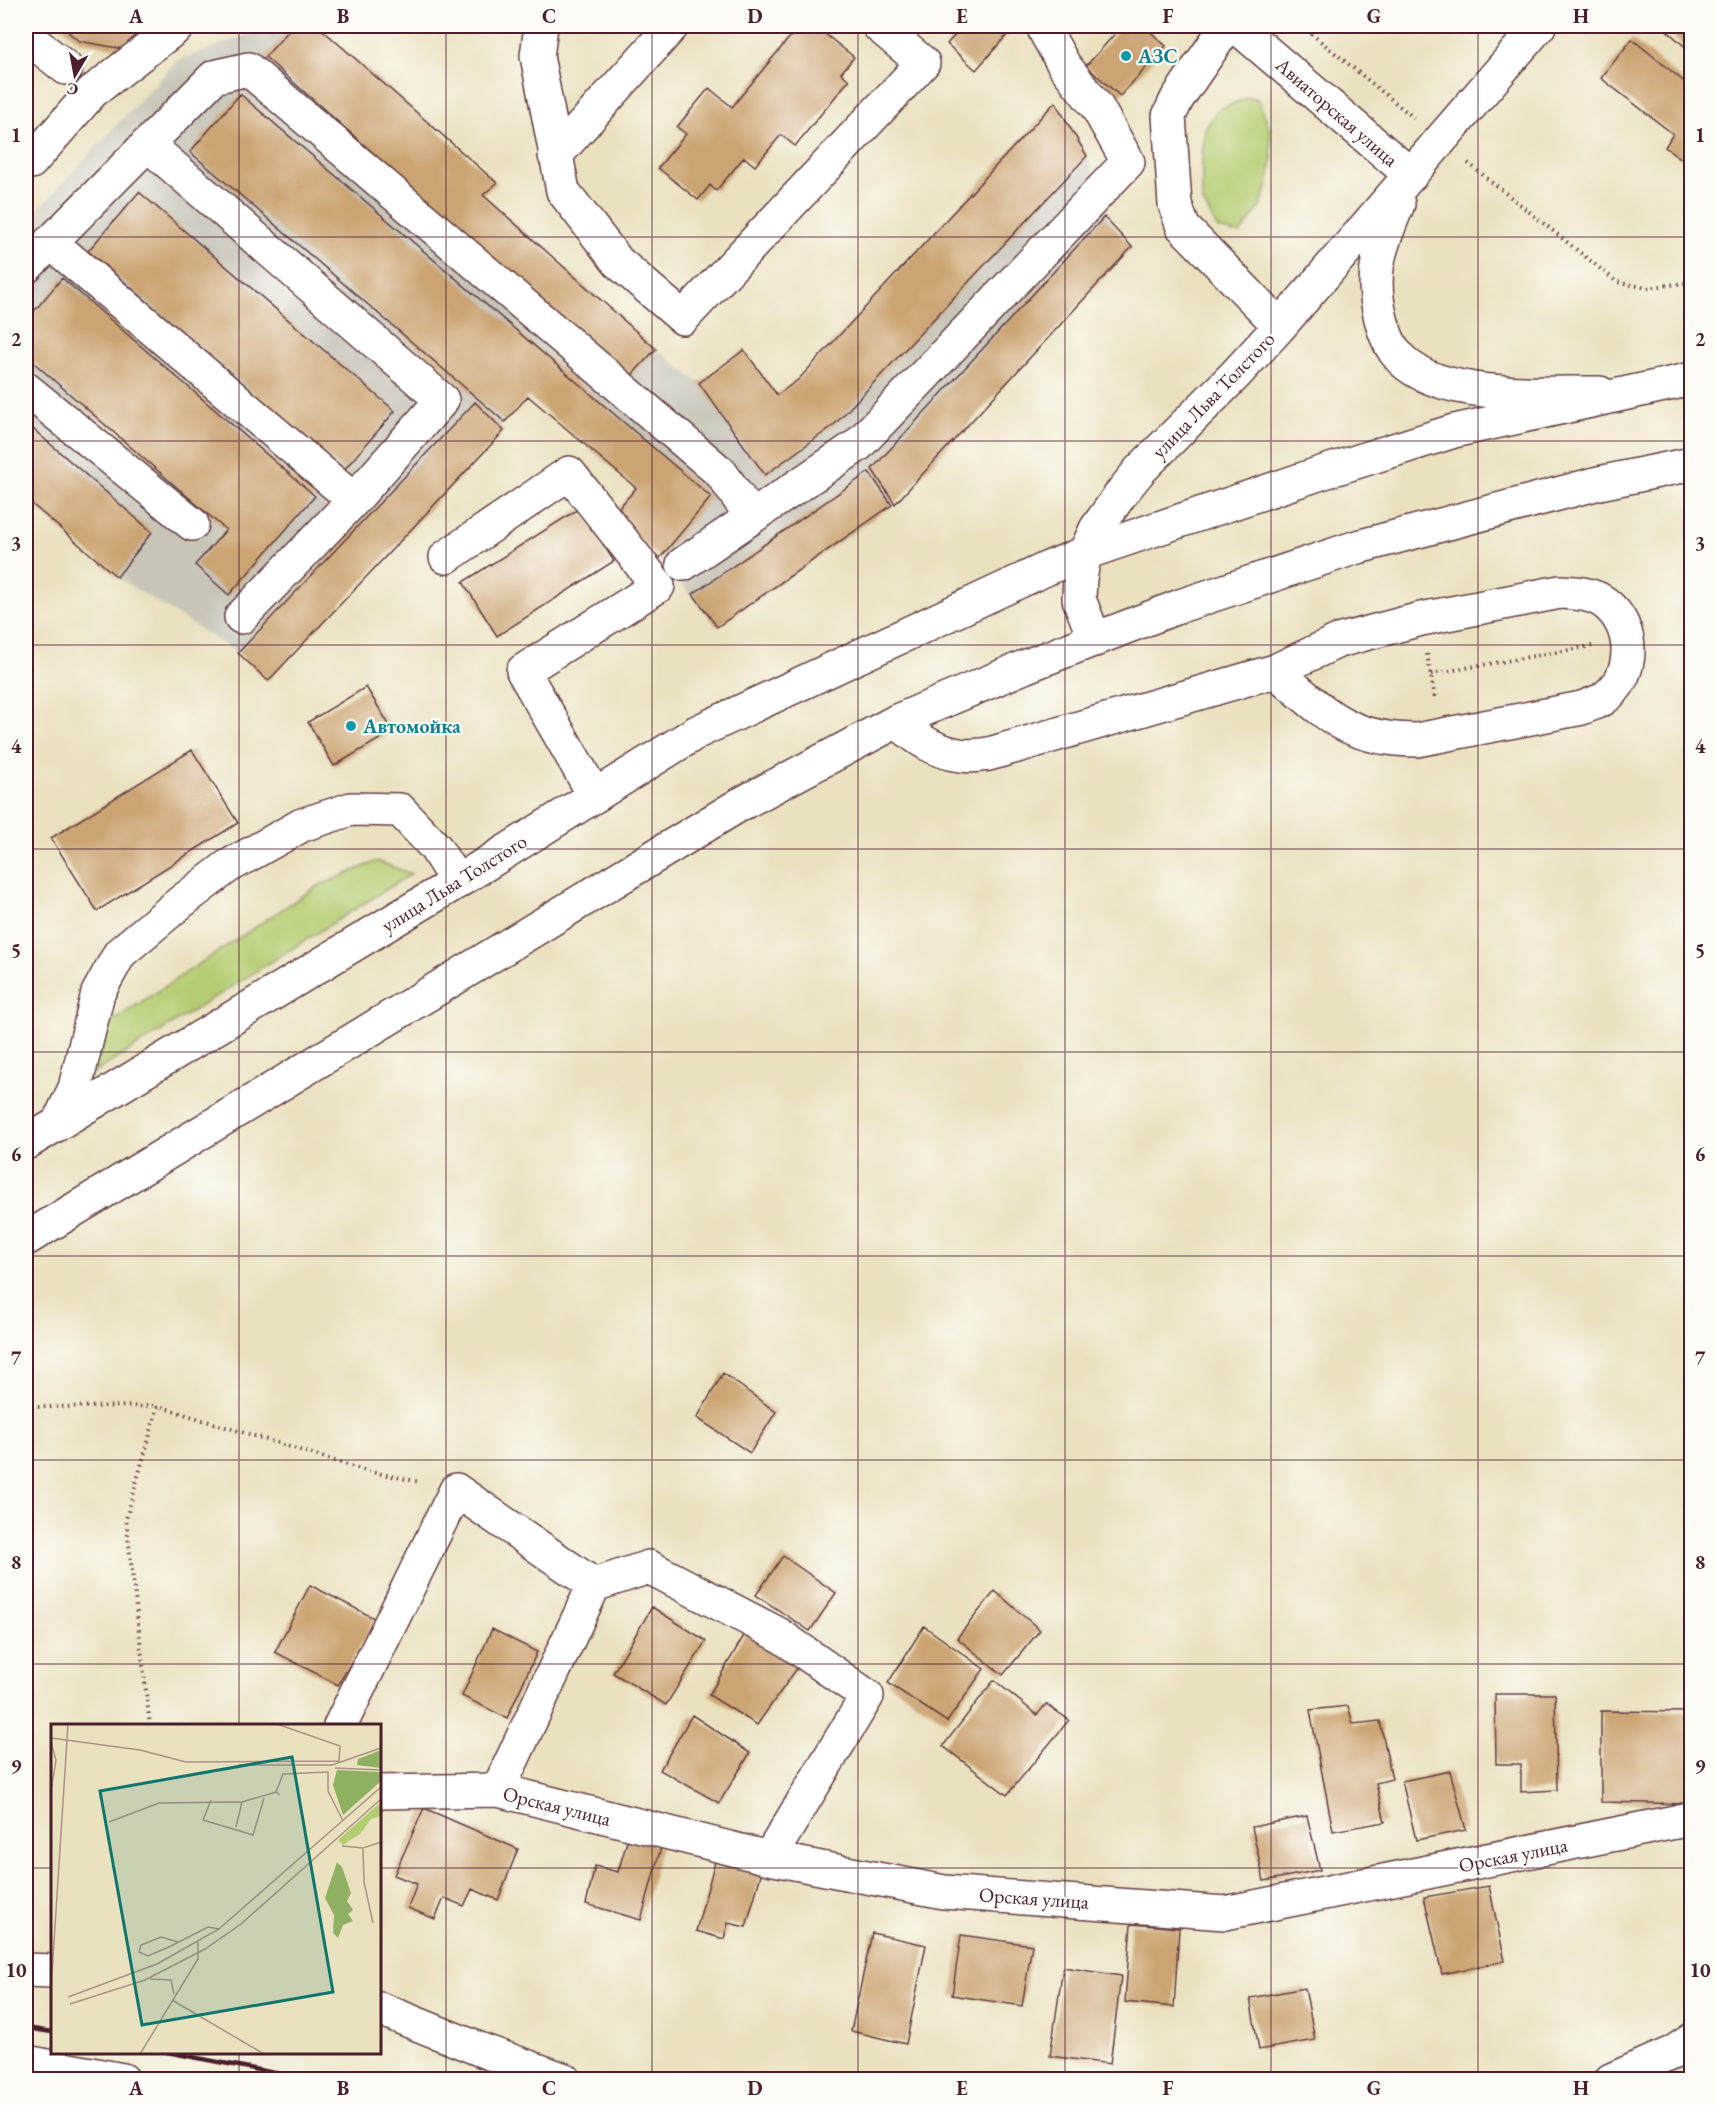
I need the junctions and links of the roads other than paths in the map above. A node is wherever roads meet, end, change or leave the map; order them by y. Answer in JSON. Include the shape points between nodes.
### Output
{"nodes":[{"id":1,"x":178,"y":26,"type":"edge"},
{"id":2,"x":541,"y":26,"type":"edge"},
{"id":3,"x":672,"y":26,"type":"edge"},
{"id":4,"x":879,"y":26,"type":"edge"},
{"id":5,"x":1046,"y":26,"type":"edge"},
{"id":6,"x":1227,"y":26,"type":"edge"},
{"id":7,"x":1236,"y":26,"type":"edge"},
{"id":8,"x":1539,"y":26,"type":"edge"},
{"id":9,"x":26,"y":36,"type":"edge"},
{"id":10,"x":66,"y":68,"type":"dead end"},
{"id":11,"x":147,"y":144,"type":"junction"},
{"id":12,"x":555,"y":156,"type":"junction"},
{"id":13,"x":26,"y":158,"type":"edge"},
{"id":14,"x":1411,"y":175,"type":"junction"},
{"id":15,"x":50,"y":242,"type":"junction"},
{"id":16,"x":26,"y":267,"type":"edge"},
{"id":17,"x":1280,"y":326,"type":"junction"},
{"id":18,"x":1692,"y":379,"type":"edge"},
{"id":19,"x":26,"y":389,"type":"edge"},
{"id":20,"x":1621,"y":393,"type":"junction"},
{"id":21,"x":1692,"y":464,"type":"edge"},
{"id":22,"x":354,"y":500,"type":"junction"},
{"id":23,"x":752,"y":517,"type":"junction"},
{"id":24,"x":192,"y":524,"type":"dead end"},
{"id":25,"x":1085,"y":554,"type":"junction"},
{"id":26,"x":446,"y":557,"type":"dead end"},
{"id":27,"x":683,"y":564,"type":"dead end"},
{"id":28,"x":241,"y":617,"type":"dead end"},
{"id":29,"x":1095,"y":640,"type":"junction"},
{"id":30,"x":1275,"y":671,"type":"junction"},
{"id":31,"x":897,"y":721,"type":"junction"},
{"id":32,"x":595,"y":796,"type":"junction"},
{"id":33,"x":457,"y":882,"type":"junction"},
{"id":34,"x":58,"y":1124,"type":"junction"},
{"id":35,"x":26,"y":1143,"type":"edge"},
{"id":36,"x":26,"y":1239,"type":"edge"},
{"id":37,"x":594,"y":1585,"type":"junction"},
{"id":38,"x":340,"y":1724,"type":"edge"},
{"id":39,"x":498,"y":1790,"type":"junction"},
{"id":40,"x":381,"y":1792,"type":"edge"},
{"id":41,"x":1690,"y":1819,"type":"dead end"},
{"id":42,"x":769,"y":1858,"type":"junction"},
{"id":43,"x":26,"y":1970,"type":"edge"},
{"id":44,"x":51,"y":1971,"type":"edge"},
{"id":45,"x":381,"y":2009,"type":"edge"},
{"id":46,"x":1692,"y":2040,"type":"edge"},
{"id":47,"x":26,"y":2062,"type":"edge"},
{"id":48,"x":123,"y":2079,"type":"edge"},
{"id":49,"x":565,"y":2079,"type":"edge"},
{"id":50,"x":1611,"y":2079,"type":"edge"}],
"edges":[{"from":1,"to":13,"type":"street","via":[[92,92],[31,162]]},
{"from":2,"to":12,"type":"street","via":[[537,56]]},
{"from":3,"to":12,"type":"street"},
{"from":4,"to":12,"type":"street","via":[[923,63],[683,318],[618,262],[563,191]]},
{"from":5,"to":23,"type":"street","via":[[1045,31],[1064,65],[1097,107],[1128,162],[858,445]]},
{"from":6,"to":17,"type":"street","via":[[1169,116],[1174,204],[1183,227]]},
{"from":7,"to":14,"type":"street","name":"Авиаторская улица"},
{"from":8,"to":14,"type":"street","name":"улица Льва Толстого"},
{"from":9,"to":10,"type":"street"},
{"from":11,"to":15,"type":"street"},
{"from":11,"to":22,"type":"street","via":[[442,400]]},
{"from":11,"to":23,"type":"street","via":[[214,77],[248,69],[721,473]]},
{"from":14,"to":17,"type":"street","name":"улица Льва Толстого"},
{"from":14,"to":20,"type":"street","name":"улица Льва Толстого","via":[[1380,248],[1375,278],[1384,333],[1396,354],[1410,367],[1440,382],[1489,391]]},
{"from":15,"to":16,"type":"street"},
{"from":15,"to":22,"type":"street"},
{"from":17,"to":25,"type":"street","name":"улица Льва Толстого","via":[[1140,470],[1096,529]]},
{"from":18,"to":20,"type":"street"},
{"from":19,"to":24,"type":"street"},
{"from":20,"to":25,"type":"street","name":"улица Льва Толстого","via":[[1454,431]]},
{"from":21,"to":29,"type":"street","via":[[1599,483],[1354,548],[1180,606]]},
{"from":22,"to":28,"type":"street"},
{"from":23,"to":27,"type":"street"},
{"from":25,"to":29,"type":"street","name":"улица Льва Толстого","via":[[1079,599]]},
{"from":25,"to":32,"type":"street","name":"улица Льва Толстого","via":[[697,732]]},
{"from":26,"to":32,"type":"street","via":[[569,473],[658,586],[523,671]]},
{"from":29,"to":31,"type":"street"},
{"from":30,"to":30,"type":"street","via":[[1338,641],[1421,619],[1560,592],[1582,593],[1604,602],[1620,618],[1628,639],[1628,662],[1619,683],[1603,699],[1582,708],[1417,740],[1390,740],[1338,723]]},
{"from":30,"to":31,"type":"street","via":[[989,754],[961,756],[935,748]]},
{"from":31,"to":36,"type":"street","via":[[739,805]]},
{"from":32,"to":33,"type":"street","name":"улица Льва Толстого"},
{"from":33,"to":34,"type":"street","name":"улица Льва Толстого"},
{"from":33,"to":34,"type":"street","via":[[435,847],[400,810],[351,809],[302,825],[227,867],[120,953],[98,993],[75,1088]]},
{"from":34,"to":35,"type":"street","name":"улица Льва Толстого"},
{"from":37,"to":38,"type":"street","via":[[456,1490]]},
{"from":37,"to":39,"type":"street"},
{"from":37,"to":42,"type":"street","via":[[649,1567],[778,1634],[867,1696]]},
{"from":39,"to":40,"type":"street","name":"Орская улица"},
{"from":39,"to":42,"type":"street","name":"Орская улица"},
{"from":41,"to":42,"type":"street","name":"Орская улица","via":[[1225,1913],[944,1892]]},
{"from":43,"to":44,"type":"street"},
{"from":45,"to":49,"type":"street"},
{"from":46,"to":50,"type":"street","via":[[1674,2052]]},
{"from":47,"to":48,"type":"street"}]}
